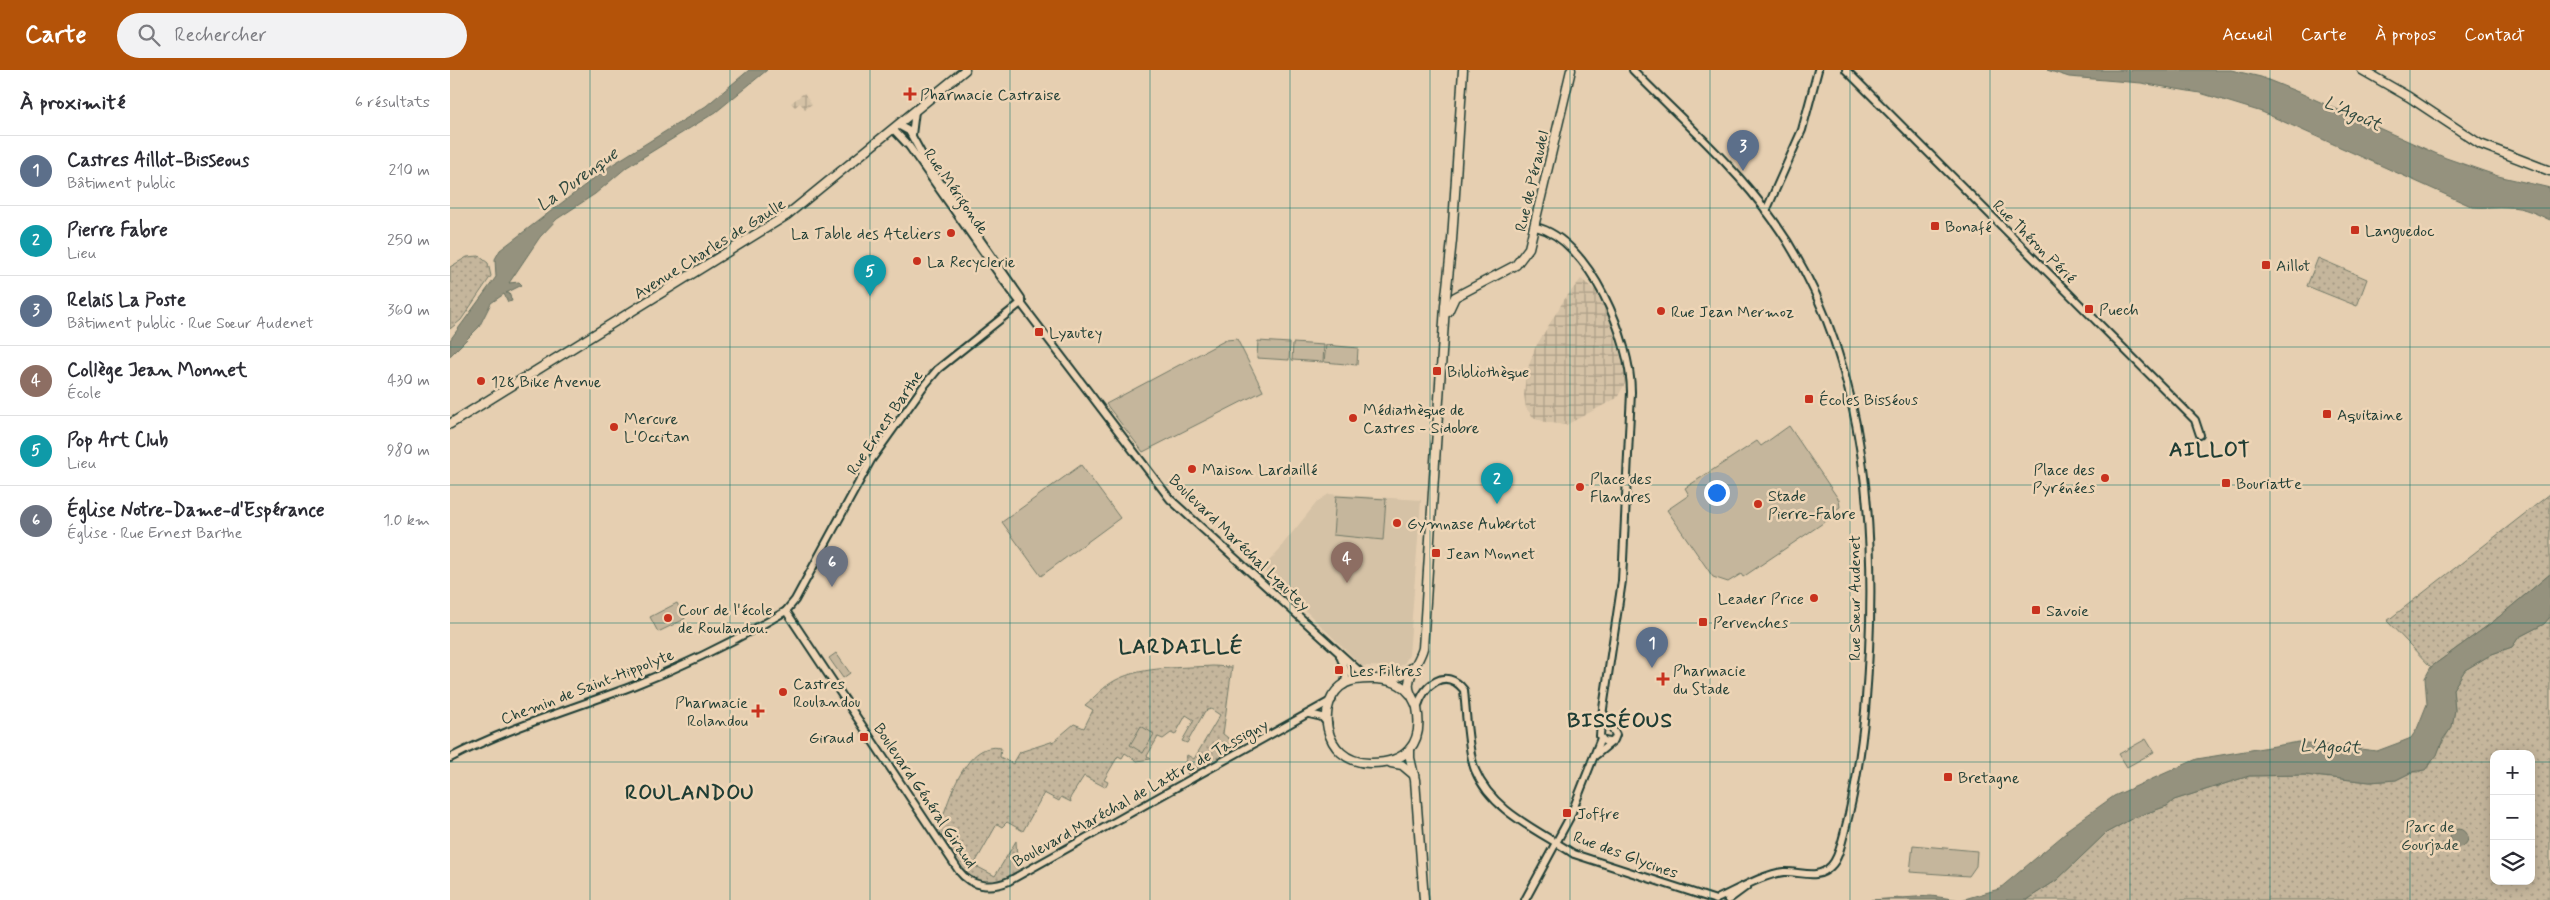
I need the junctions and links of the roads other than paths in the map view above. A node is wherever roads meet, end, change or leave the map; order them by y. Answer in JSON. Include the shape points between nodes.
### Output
{"nodes":[{"id":1,"x":965,"y":70,"type":"edge"},
{"id":2,"x":1463,"y":70,"type":"edge"},
{"id":3,"x":1571,"y":70,"type":"edge"},
{"id":4,"x":1633,"y":70,"type":"edge"},
{"id":5,"x":1818,"y":70,"type":"edge"},
{"id":6,"x":1846,"y":70,"type":"edge"},
{"id":7,"x":2362,"y":70,"type":"edge"},
{"id":8,"x":915,"y":111,"type":"junction"},
{"id":9,"x":896,"y":127,"type":"junction"},
{"id":10,"x":912,"y":137,"type":"junction"},
{"id":11,"x":2550,"y":171,"type":"edge"},
{"id":12,"x":1772,"y":198,"type":"junction"},
{"id":13,"x":1759,"y":202,"type":"junction"},
{"id":14,"x":1766,"y":210,"type":"junction"},
{"id":15,"x":1536,"y":227,"type":"junction"},
{"id":16,"x":1449,"y":273,"type":"junction"},
{"id":17,"x":1462,"y":293,"type":"junction"},
{"id":18,"x":1022,"y":302,"type":"junction"},
{"id":19,"x":1445,"y":332,"type":"junction"},
{"id":20,"x":450,"y":424,"type":"edge"},
{"id":21,"x":2200,"y":435,"type":"dead end"},
{"id":22,"x":786,"y":611,"type":"junction"},
{"id":23,"x":1338,"y":653,"type":"junction"},
{"id":24,"x":1420,"y":658,"type":"junction"},
{"id":25,"x":1368,"y":679,"type":"junction"},
{"id":26,"x":1383,"y":680,"type":"junction"},
{"id":27,"x":1344,"y":685,"type":"junction"},
{"id":28,"x":1424,"y":692,"type":"junction"},
{"id":29,"x":1410,"y":694,"type":"junction"},
{"id":30,"x":1333,"y":699,"type":"junction"},
{"id":31,"x":1417,"y":708,"type":"junction"},
{"id":32,"x":1308,"y":714,"type":"junction"},
{"id":33,"x":1604,"y":714,"type":"junction"},
{"id":34,"x":1328,"y":724,"type":"junction"},
{"id":35,"x":1611,"y":728,"type":"junction"},
{"id":36,"x":1601,"y":736,"type":"junction"},
{"id":37,"x":1610,"y":742,"type":"junction"},
{"id":38,"x":1410,"y":749,"type":"junction"},
{"id":39,"x":1596,"y":755,"type":"junction"},
{"id":40,"x":450,"y":758,"type":"edge"},
{"id":41,"x":1392,"y":763,"type":"junction"},
{"id":42,"x":1414,"y":775,"type":"junction"},
{"id":43,"x":1558,"y":842,"type":"junction"},
{"id":44,"x":984,"y":885,"type":"joint"},
{"id":45,"x":1748,"y":886,"type":"junction"},
{"id":46,"x":1719,"y":899,"type":"edge"},
{"id":47,"x":1424,"y":900,"type":"edge"},
{"id":48,"x":1525,"y":900,"type":"edge"},
{"id":49,"x":1728,"y":900,"type":"edge"}],
"edges":[{"from":1,"to":8,"type":"main road","name":"Avenue Charles de Gaulle"},
{"from":2,"to":16,"type":"main road"},
{"from":3,"to":15,"type":"main road","name":"Rue de Péraudel"},
{"from":4,"to":13,"type":"street","name":"Rue Sœur Audenet"},
{"from":5,"to":12,"type":"street","via":[[1802,130]]},
{"from":6,"to":21,"type":"street","name":"Rue Théron Périé","via":[[2195,420]]},
{"from":7,"to":11,"type":"main road","via":[[2480,144]]},
{"from":8,"to":9,"type":"main road","name":"Avenue Charles de Gaulle"},
{"from":8,"to":10,"type":"street"},
{"from":9,"to":10,"type":"street","via":[[905,127]]},
{"from":9,"to":18,"type":"street","name":"Rue Mérigonde"},
{"from":9,"to":20,"type":"main road","name":"Avenue Charles de Gaulle","via":[[787,215]]},
{"from":10,"to":18,"type":"street","name":"Rue Mérigonde"},
{"from":12,"to":13,"type":"street"},
{"from":12,"to":14,"type":"street"},
{"from":13,"to":14,"type":"street","name":"Rue Sœur Audenet"},
{"from":14,"to":45,"type":"street","name":"Rue Sœur Audenet","via":[[1808,279],[1844,368],[1861,450],[1871,614],[1860,764],[1837,857],[1829,868],[1818,874],[1782,872]]},
{"from":15,"to":17,"type":"main road","name":"Rue de Péraudel","via":[[1529,248],[1516,265]]},
{"from":15,"to":33,"type":"street","via":[[1565,243],[1590,272],[1613,318],[1630,374],[1624,562]]},
{"from":16,"to":17,"type":"main road","via":[[1450,286]]},
{"from":16,"to":19,"type":"main road"},
{"from":17,"to":19,"type":"main road","name":"Rue de Péraudel","via":[[1450,305]]},
{"from":18,"to":22,"type":"street","name":"Rue Ernest Barthe","via":[[938,370],[923,387],[871,460]]},
{"from":18,"to":23,"type":"street","name":"Boulevard Maréchal Lyautey","via":[[1170,498]]},
{"from":19,"to":24,"type":"main road","via":[[1424,642]]},
{"from":22,"to":40,"type":"street","name":"Chemin de Saint-Hippolyte","via":[[689,662]]},
{"from":22,"to":44,"type":"street","name":"Boulevard Général Giraud","via":[[958,871],[967,879]]},
{"from":23,"to":25,"type":"street","name":"Boulevard Maréchal Lyautey"},
{"from":23,"to":27,"type":"street","via":[[1346,669]]},
{"from":24,"to":26,"type":"main road","via":[[1405,674]]},
{"from":24,"to":29,"type":"main road","via":[[1410,677]]},
{"from":25,"to":26,"type":"main road"},
{"from":25,"to":27,"type":"main road"},
{"from":26,"to":29,"type":"main road","via":[[1399,684]]},
{"from":27,"to":30,"type":"main road"},
{"from":28,"to":29,"type":"street","name":"Rue des Glycines"},
{"from":28,"to":31,"type":"street"},
{"from":28,"to":43,"type":"street","name":"Rue des Glycines","via":[[1438,680],[1457,682],[1464,690],[1475,770],[1494,799],[1534,831]]},
{"from":29,"to":31,"type":"main road"},
{"from":30,"to":32,"type":"street","name":"Boulevard Maréchal de Lattre de Tassigny"},
{"from":30,"to":34,"type":"main road"},
{"from":31,"to":38,"type":"main road","via":[[1416,736]]},
{"from":32,"to":34,"type":"street","via":[[1319,716]]},
{"from":32,"to":44,"type":"street","name":"Boulevard Maréchal de Lattre de Tassigny","via":[[1009,881]]},
{"from":33,"to":35,"type":"street"},
{"from":33,"to":36,"type":"street"},
{"from":34,"to":41,"type":"main road","via":[[1331,742],[1345,757],[1359,762]]},
{"from":35,"to":36,"type":"street","via":[[1606,728]]},
{"from":35,"to":37,"type":"street","via":[[1616,735]]},
{"from":36,"to":37,"type":"street"},
{"from":36,"to":39,"type":"street"},
{"from":37,"to":39,"type":"street"},
{"from":38,"to":41,"type":"main road"},
{"from":38,"to":42,"type":"main road"},
{"from":39,"to":43,"type":"street"},
{"from":41,"to":42,"type":"main road","via":[[1402,765]]},
{"from":42,"to":47,"type":"main road"},
{"from":43,"to":46,"type":"street","name":"Rue des Glycines","via":[[1574,854]]},
{"from":43,"to":48,"type":"street"},
{"from":45,"to":46,"type":"street","name":"Rue Sœur Audenet"},
{"from":45,"to":49,"type":"street","name":"Rue Sœur Audenet"}]}
